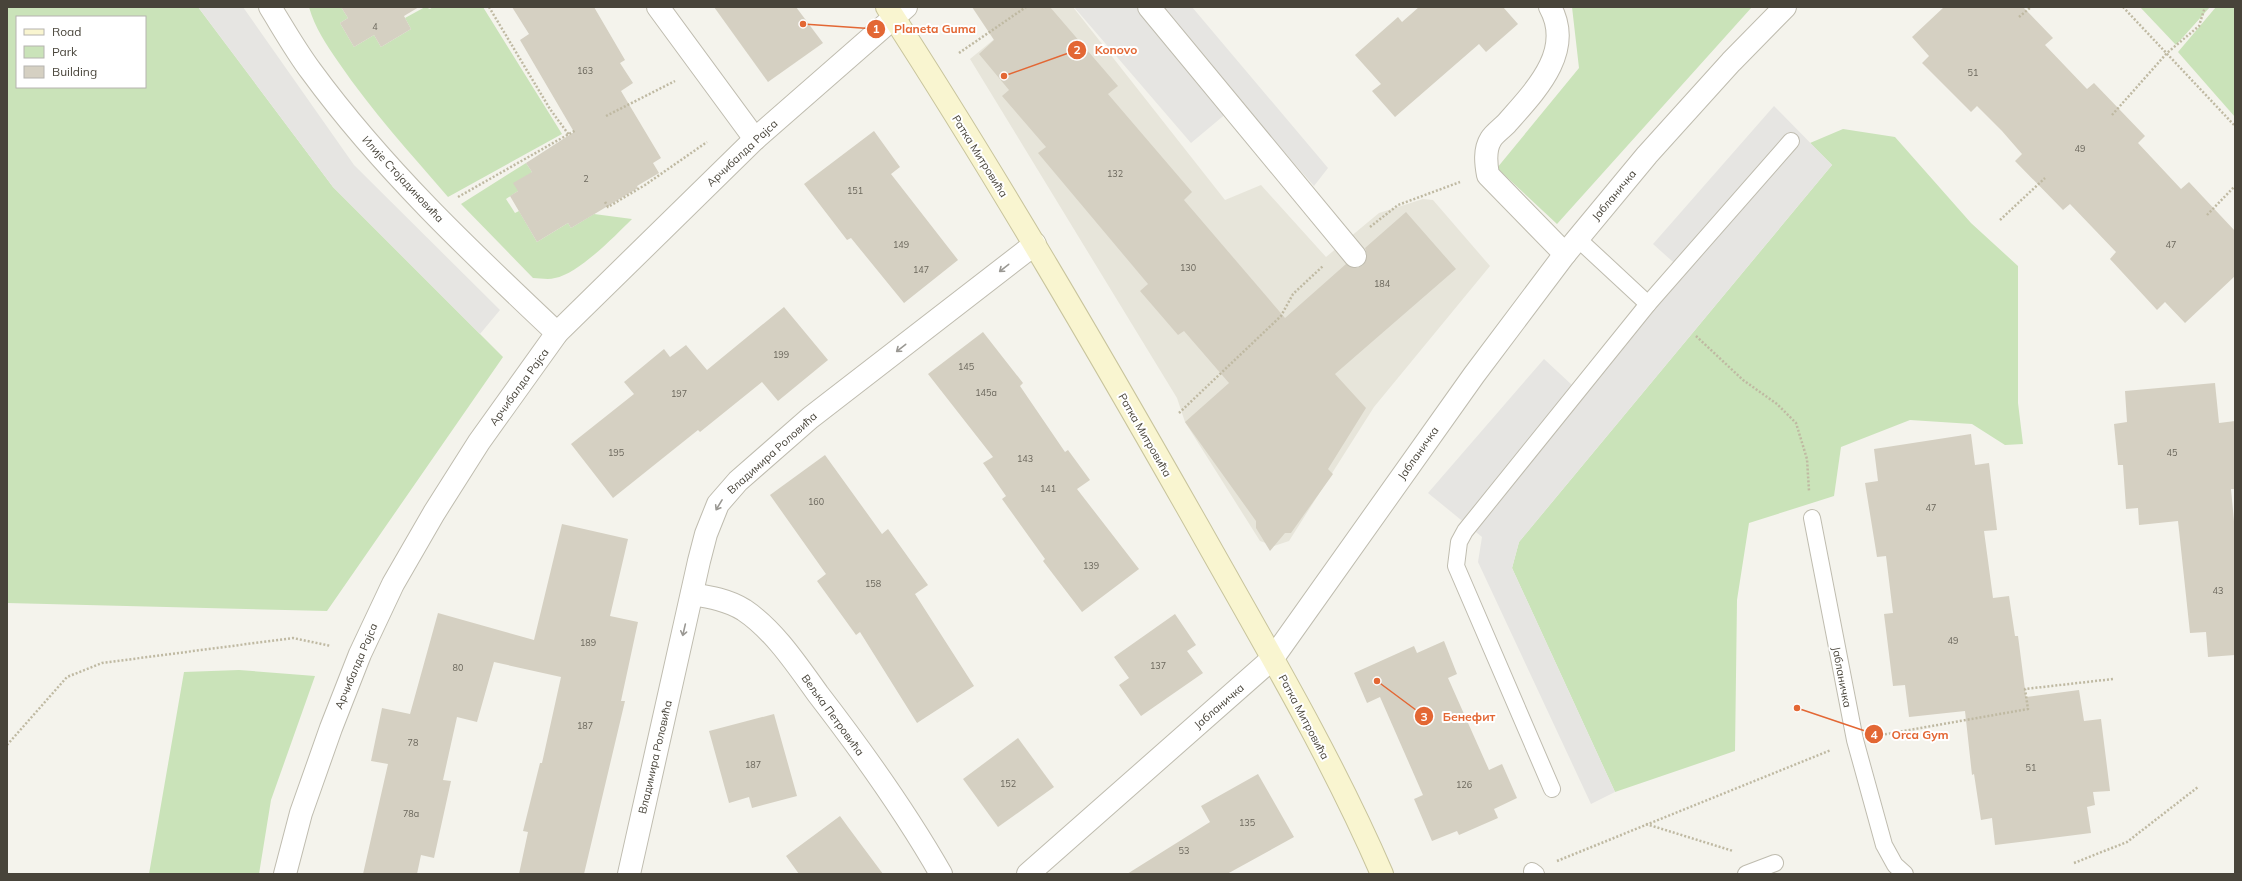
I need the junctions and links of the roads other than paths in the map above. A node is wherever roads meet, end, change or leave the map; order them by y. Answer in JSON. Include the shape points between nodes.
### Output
{"nodes":[{"id":1,"x":270,"y":7,"type":"edge"},
{"id":2,"x":658,"y":7,"type":"edge"},
{"id":3,"x":1149,"y":7,"type":"edge"},
{"id":4,"x":1550,"y":7,"type":"edge"},
{"id":5,"x":1785,"y":7,"type":"edge"},
{"id":6,"x":895,"y":11,"type":"edge"},
{"id":7,"x":755,"y":139,"type":"junction"},
{"id":8,"x":1791,"y":142,"type":"dead end"},
{"id":9,"x":1035,"y":244,"type":"junction"},
{"id":10,"x":1572,"y":246,"type":"junction"},
{"id":11,"x":1355,"y":256,"type":"dead end"},
{"id":12,"x":1648,"y":304,"type":"junction"},
{"id":13,"x":557,"y":333,"type":"junction"},
{"id":14,"x":1812,"y":518,"type":"road end"},
{"id":15,"x":692,"y":594,"type":"junction"},
{"id":16,"x":1273,"y":658,"type":"junction"},
{"id":17,"x":1552,"y":789,"type":"dead end"},
{"id":18,"x":1775,"y":863,"type":"road end"},
{"id":19,"x":285,"y":874,"type":"edge"},
{"id":20,"x":629,"y":874,"type":"edge"},
{"id":21,"x":941,"y":874,"type":"edge"},
{"id":22,"x":1028,"y":874,"type":"edge"},
{"id":23,"x":1382,"y":874,"type":"edge"},
{"id":24,"x":1746,"y":874,"type":"edge"},
{"id":25,"x":1905,"y":874,"type":"edge"}],
"edges":[{"from":1,"to":13,"type":"street","name":"Илије Стојадиновића","via":[[310,70],[368,143],[477,258]]},
{"from":2,"to":7,"type":"street"},
{"from":3,"to":11,"type":"street"},
{"from":4,"to":10,"type":"street","via":[[1556,18],[1558,38],[1555,58],[1544,79],[1490,140],[1485,158],[1488,172],[1504,192]]},
{"from":5,"to":10,"type":"street","name":"Јабланичка","via":[[1668,132]]},
{"from":6,"to":7,"type":"street","name":"Арчибалда Рајса"},
{"from":6,"to":9,"type":"main road","name":"Ратка Митровића"},
{"from":7,"to":13,"type":"street","name":"Арчибалда Рајса"},
{"from":8,"to":12,"type":"lane"},
{"from":9,"to":15,"type":"street","name":"Владимира Роловића","one_way":true,"via":[[810,418],[738,481],[718,504],[706,534]]},
{"from":9,"to":16,"type":"main road","name":"Ратка Митровића"},
{"from":10,"to":12,"type":"lane"},
{"from":10,"to":16,"type":"street","name":"Јабланичка","via":[[1474,375]]},
{"from":12,"to":17,"type":"lane","via":[[1466,531],[1458,549],[1456,566]]},
{"from":13,"to":19,"type":"street","name":"Арчибалда Рајса","via":[[479,442],[393,584],[360,654],[331,728],[303,806]]},
{"from":14,"to":25,"type":"lane","name":"Јабланичка","via":[[1855,740],[1884,845],[1895,865]]},
{"from":15,"to":20,"type":"street","name":"Владимира Роловића","one_way":true},
{"from":15,"to":21,"type":"street","name":"Вељка Петровића","via":[[720,599],[743,610],[762,625],[796,664],[841,724]]},
{"from":16,"to":22,"type":"street","name":"Јабланичка"},
{"from":16,"to":23,"type":"main road","name":"Ратка Митровића","via":[[1359,820]]},
{"from":18,"to":24,"type":"lane"}]}
